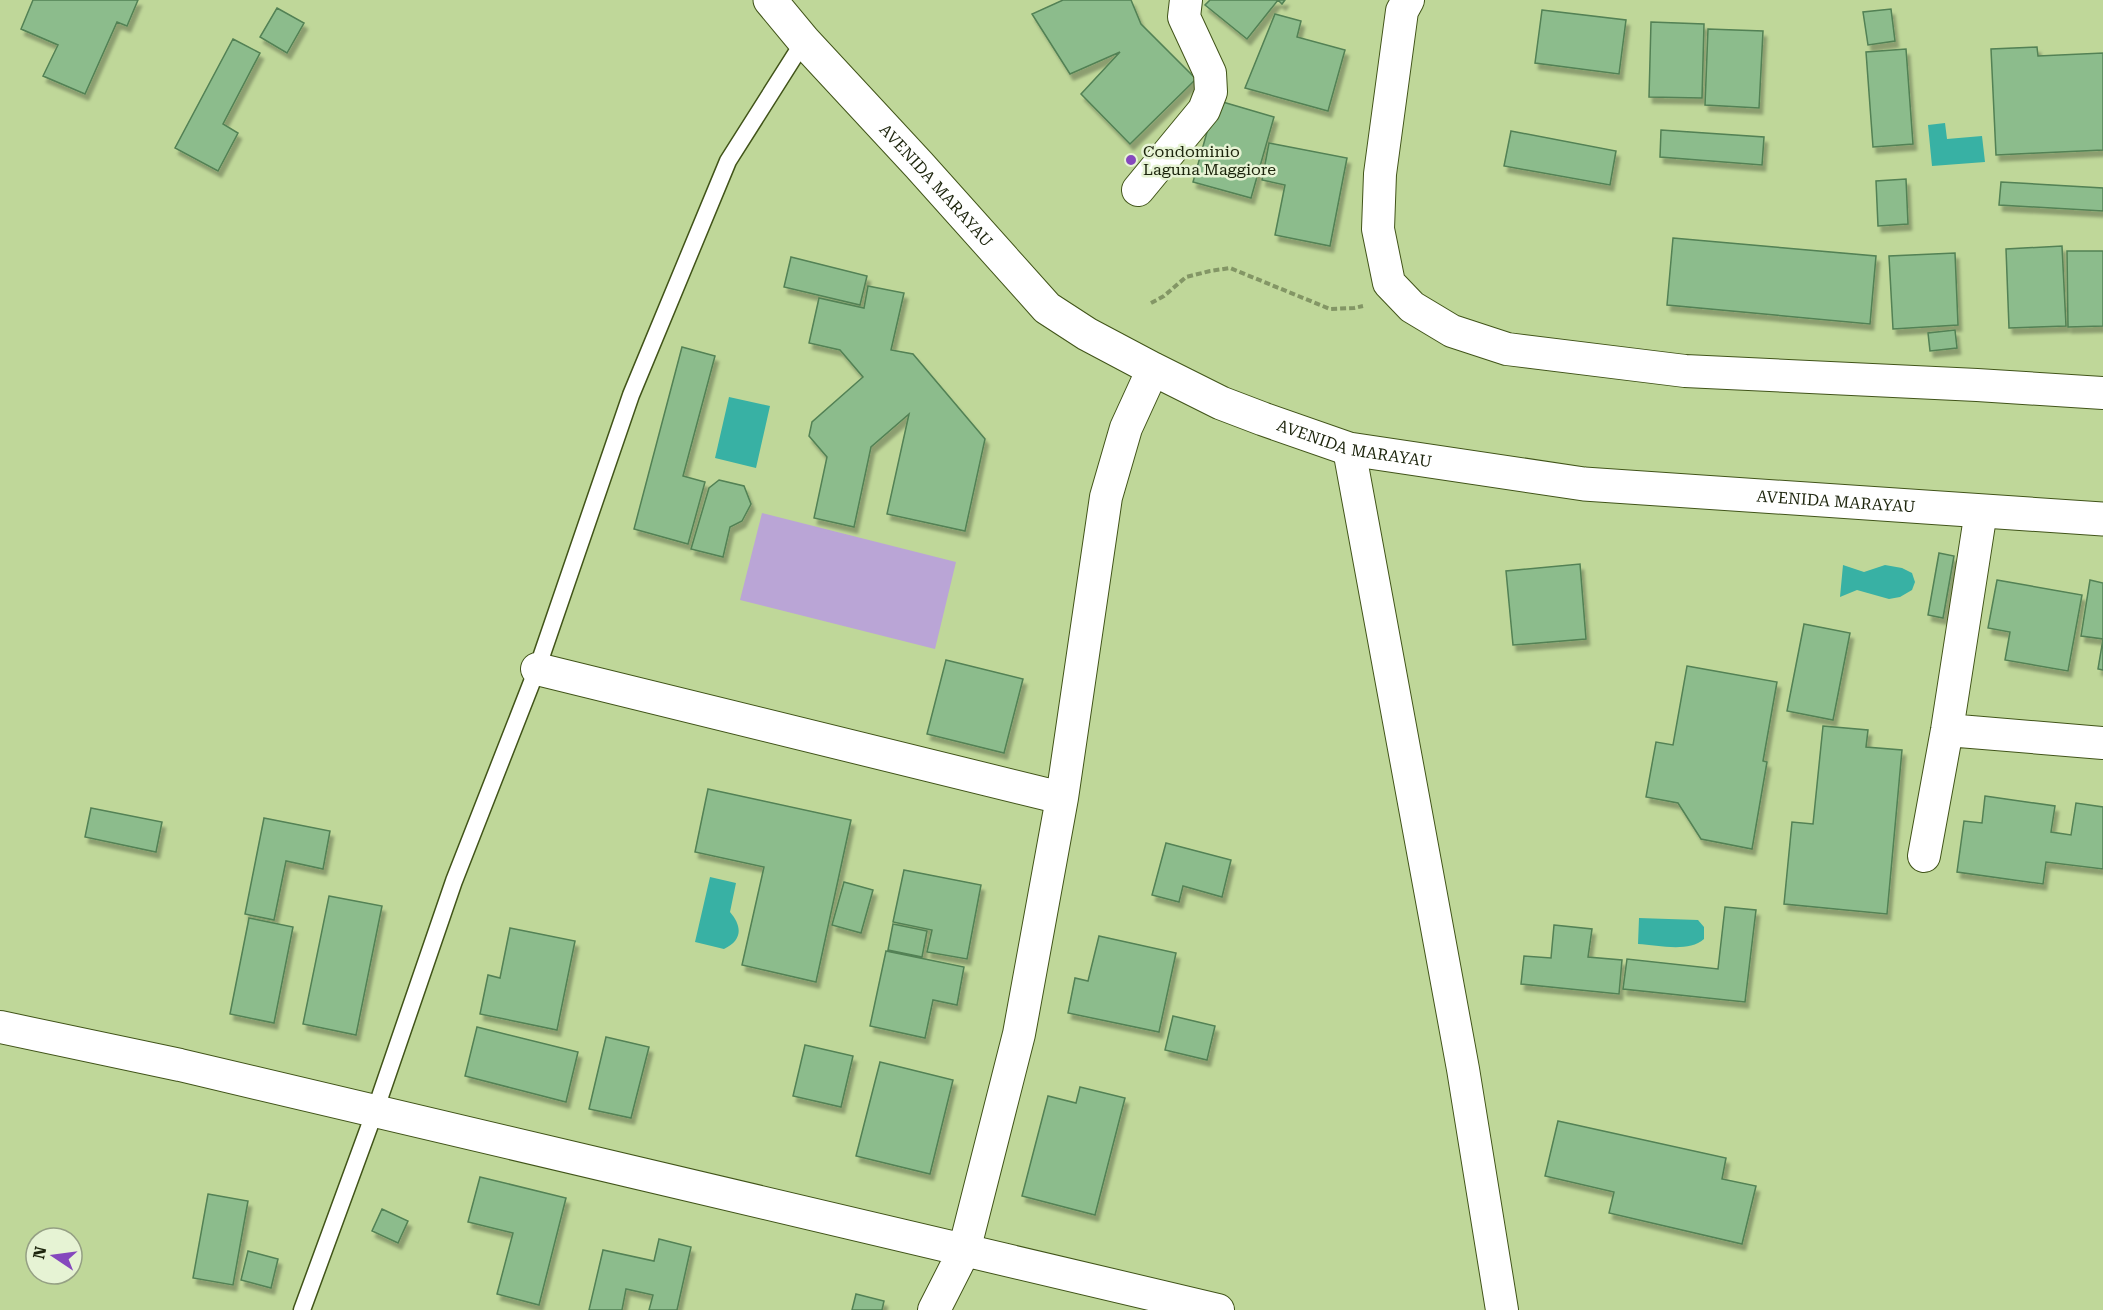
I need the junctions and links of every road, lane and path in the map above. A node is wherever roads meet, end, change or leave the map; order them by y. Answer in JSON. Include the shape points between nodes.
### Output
{"nodes":[{"id":1,"x":770,"y":0,"type":"edge"},
{"id":2,"x":1186,"y":0,"type":"edge"},
{"id":3,"x":1408,"y":0,"type":"edge"},
{"id":4,"x":804,"y":41,"type":"junction"},
{"id":5,"x":1138,"y":190,"type":"dead end"},
{"id":6,"x":1389,"y":283,"type":"junction"},
{"id":7,"x":1151,"y":303,"type":"dead end"},
{"id":8,"x":1153,"y":369,"type":"junction"},
{"id":9,"x":2103,"y":393,"type":"edge"},
{"id":10,"x":1349,"y":449,"type":"junction"},
{"id":11,"x":1981,"y":511,"type":"junction"},
{"id":12,"x":2103,"y":519,"type":"edge"},
{"id":13,"x":537,"y":669,"type":"junction"},
{"id":14,"x":1947,"y":730,"type":"junction"},
{"id":15,"x":2103,"y":743,"type":"edge"},
{"id":16,"x":1062,"y":798,"type":"junction"},
{"id":17,"x":1924,"y":856,"type":"dead end"},
{"id":18,"x":0,"y":1027,"type":"edge"},
{"id":19,"x":375,"y":1111,"type":"junction"},
{"id":20,"x":964,"y":1251,"type":"junction"},
{"id":21,"x":302,"y":1310,"type":"edge"},
{"id":22,"x":934,"y":1310,"type":"edge"},
{"id":23,"x":1218,"y":1310,"type":"edge"},
{"id":24,"x":1502,"y":1310,"type":"edge"}],
"edges":[{"from":1,"to":4,"type":"street","name":"AVENIDA MARAYAU"},
{"from":2,"to":5,"type":"street","via":[[1184,17],[1210,73],[1211,93],[1204,110]]},
{"from":3,"to":6,"type":"street","via":[[1402,11],[1380,174],[1378,229]]},
{"from":4,"to":8,"type":"street","name":"AVENIDA MARAYAU","via":[[1047,308]]},
{"from":4,"to":13,"type":"lane","via":[[728,161],[631,395]]},
{"from":6,"to":7,"type":"path","via":[[1378,302],[1329,309],[1230,268],[1186,277]]},
{"from":6,"to":9,"type":"street","via":[[1412,307],[1452,331],[1507,349],[1685,371]]},
{"from":8,"to":10,"type":"street","name":"AVENIDA MARAYAU","via":[[1221,403]]},
{"from":8,"to":16,"type":"street","via":[[1126,428],[1106,497]]},
{"from":10,"to":11,"type":"street","name":"AVENIDA MARAYAU","via":[[1584,484]]},
{"from":10,"to":24,"type":"street","via":[[1463,1068]]},
{"from":11,"to":12,"type":"street","name":"AVENIDA MARAYAU"},
{"from":11,"to":14,"type":"street"},
{"from":13,"to":16,"type":"street"},
{"from":13,"to":19,"type":"lane","via":[[454,880]]},
{"from":14,"to":15,"type":"street"},
{"from":14,"to":17,"type":"street"},
{"from":16,"to":20,"type":"street","via":[[1019,1034]]},
{"from":18,"to":19,"type":"street"},
{"from":19,"to":20,"type":"street"},
{"from":19,"to":21,"type":"lane"},
{"from":20,"to":22,"type":"street"},
{"from":20,"to":23,"type":"street"}]}
